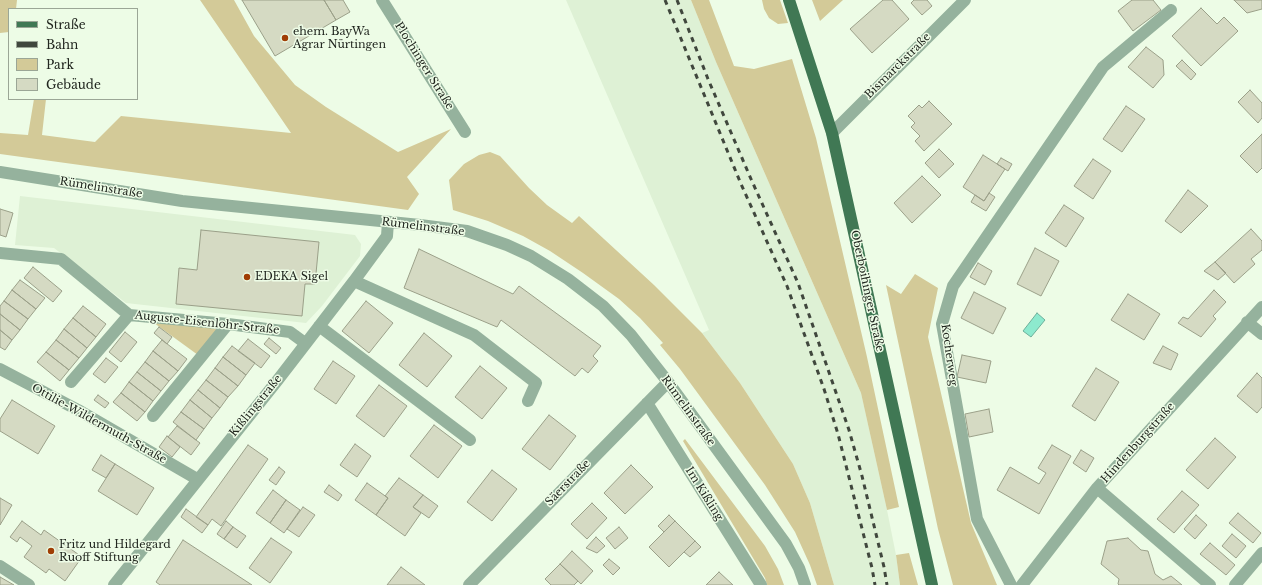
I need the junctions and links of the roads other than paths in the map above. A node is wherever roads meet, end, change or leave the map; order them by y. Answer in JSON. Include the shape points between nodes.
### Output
{"nodes":[{"id":1,"x":382,"y":0,"type":"edge"},
{"id":2,"x":789,"y":0,"type":"edge"},
{"id":3,"x":965,"y":0,"type":"edge"},
{"id":4,"x":1171,"y":10,"type":"dead end"},
{"id":5,"x":465,"y":132,"type":"dead end"},
{"id":6,"x":832,"y":133,"type":"junction"},
{"id":7,"x":0,"y":172,"type":"edge"},
{"id":8,"x":388,"y":222,"type":"junction"},
{"id":9,"x":0,"y":253,"type":"edge"},
{"id":10,"x":354,"y":281,"type":"junction"},
{"id":11,"x":1262,"y":307,"type":"edge"},
{"id":12,"x":129,"y":315,"type":"junction"},
{"id":13,"x":1247,"y":322,"type":"junction"},
{"id":14,"x":228,"y":324,"type":"junction"},
{"id":15,"x":319,"y":326,"type":"junction"},
{"id":16,"x":1262,"y":334,"type":"edge"},
{"id":17,"x":305,"y":343,"type":"junction"},
{"id":18,"x":0,"y":369,"type":"edge"},
{"id":19,"x":71,"y":382,"type":"dead end"},
{"id":20,"x":668,"y":382,"type":"junction"},
{"id":21,"x":528,"y":401,"type":"dead end"},
{"id":22,"x":647,"y":404,"type":"junction"},
{"id":23,"x":153,"y":416,"type":"dead end"},
{"id":24,"x":470,"y":440,"type":"dead end"},
{"id":25,"x":198,"y":480,"type":"junction"},
{"id":26,"x":1097,"y":488,"type":"junction"},
{"id":27,"x":1262,"y":553,"type":"edge"},
{"id":28,"x":0,"y":566,"type":"edge"},
{"id":29,"x":29,"y":585,"type":"edge"},
{"id":30,"x":114,"y":585,"type":"edge"},
{"id":31,"x":469,"y":585,"type":"edge"},
{"id":32,"x":761,"y":585,"type":"edge"},
{"id":33,"x":805,"y":585,"type":"edge"},
{"id":34,"x":932,"y":585,"type":"edge"},
{"id":35,"x":1011,"y":585,"type":"edge"},
{"id":36,"x":1022,"y":585,"type":"edge"},
{"id":37,"x":1210,"y":585,"type":"edge"},
{"id":38,"x":1235,"y":585,"type":"edge"}],
"edges":[{"from":1,"to":5,"type":"street","name":"Plochinger Straße"},
{"from":2,"to":6,"type":"main road","name":"Oberboihinger Straße"},
{"from":3,"to":6,"type":"street","name":"Bismarckstraße"},
{"from":4,"to":35,"type":"street","name":"Kocherweg","via":[[1103,67],[953,286],[942,324],[977,519]]},
{"from":6,"to":34,"type":"main road","name":"Oberboihinger Straße"},
{"from":7,"to":8,"type":"street","name":"Rümelinstraße","via":[[182,202]]},
{"from":8,"to":10,"type":"street","name":"Kißlingstraße","via":[[388,236]]},
{"from":8,"to":20,"type":"street","name":"Rümelinstraße","via":[[467,231],[531,256],[568,279],[603,306],[631,335]]},
{"from":9,"to":12,"type":"street","name":"Auguste-Eisenlohr-Straße","via":[[60,259]]},
{"from":10,"to":15,"type":"street","name":"Kißlingstraße"},
{"from":10,"to":21,"type":"street","via":[[474,335],[536,383]]},
{"from":11,"to":13,"type":"street","name":"Hindenburgstraße"},
{"from":12,"to":14,"type":"street","name":"Auguste-Eisenlohr-Straße"},
{"from":12,"to":19,"type":"street","name":"Auguste-Eisenlohr-Straße"},
{"from":13,"to":16,"type":"street"},
{"from":13,"to":26,"type":"street","name":"Hindenburgstraße"},
{"from":14,"to":17,"type":"street","name":"Auguste-Eisenlohr-Straße","via":[[290,332]]},
{"from":14,"to":23,"type":"street"},
{"from":15,"to":17,"type":"street","name":"Kißlingstraße"},
{"from":15,"to":24,"type":"street"},
{"from":17,"to":25,"type":"street","name":"Kißlingstraße"},
{"from":18,"to":25,"type":"street","name":"Ottilie-Wildermuth-Straße","via":[[78,410]]},
{"from":20,"to":22,"type":"street","name":"Säerstraße"},
{"from":20,"to":33,"type":"street","name":"Rümelinstraße","via":[[786,544]]},
{"from":22,"to":31,"type":"street","name":"Säerstraße"},
{"from":22,"to":32,"type":"street","name":"Im Kißling"},
{"from":25,"to":30,"type":"street","name":"Kißlingstraße"},
{"from":26,"to":36,"type":"street","name":"Hindenburgstraße"},
{"from":26,"to":37,"type":"street"},
{"from":27,"to":38,"type":"street"},
{"from":28,"to":29,"type":"street"}]}
